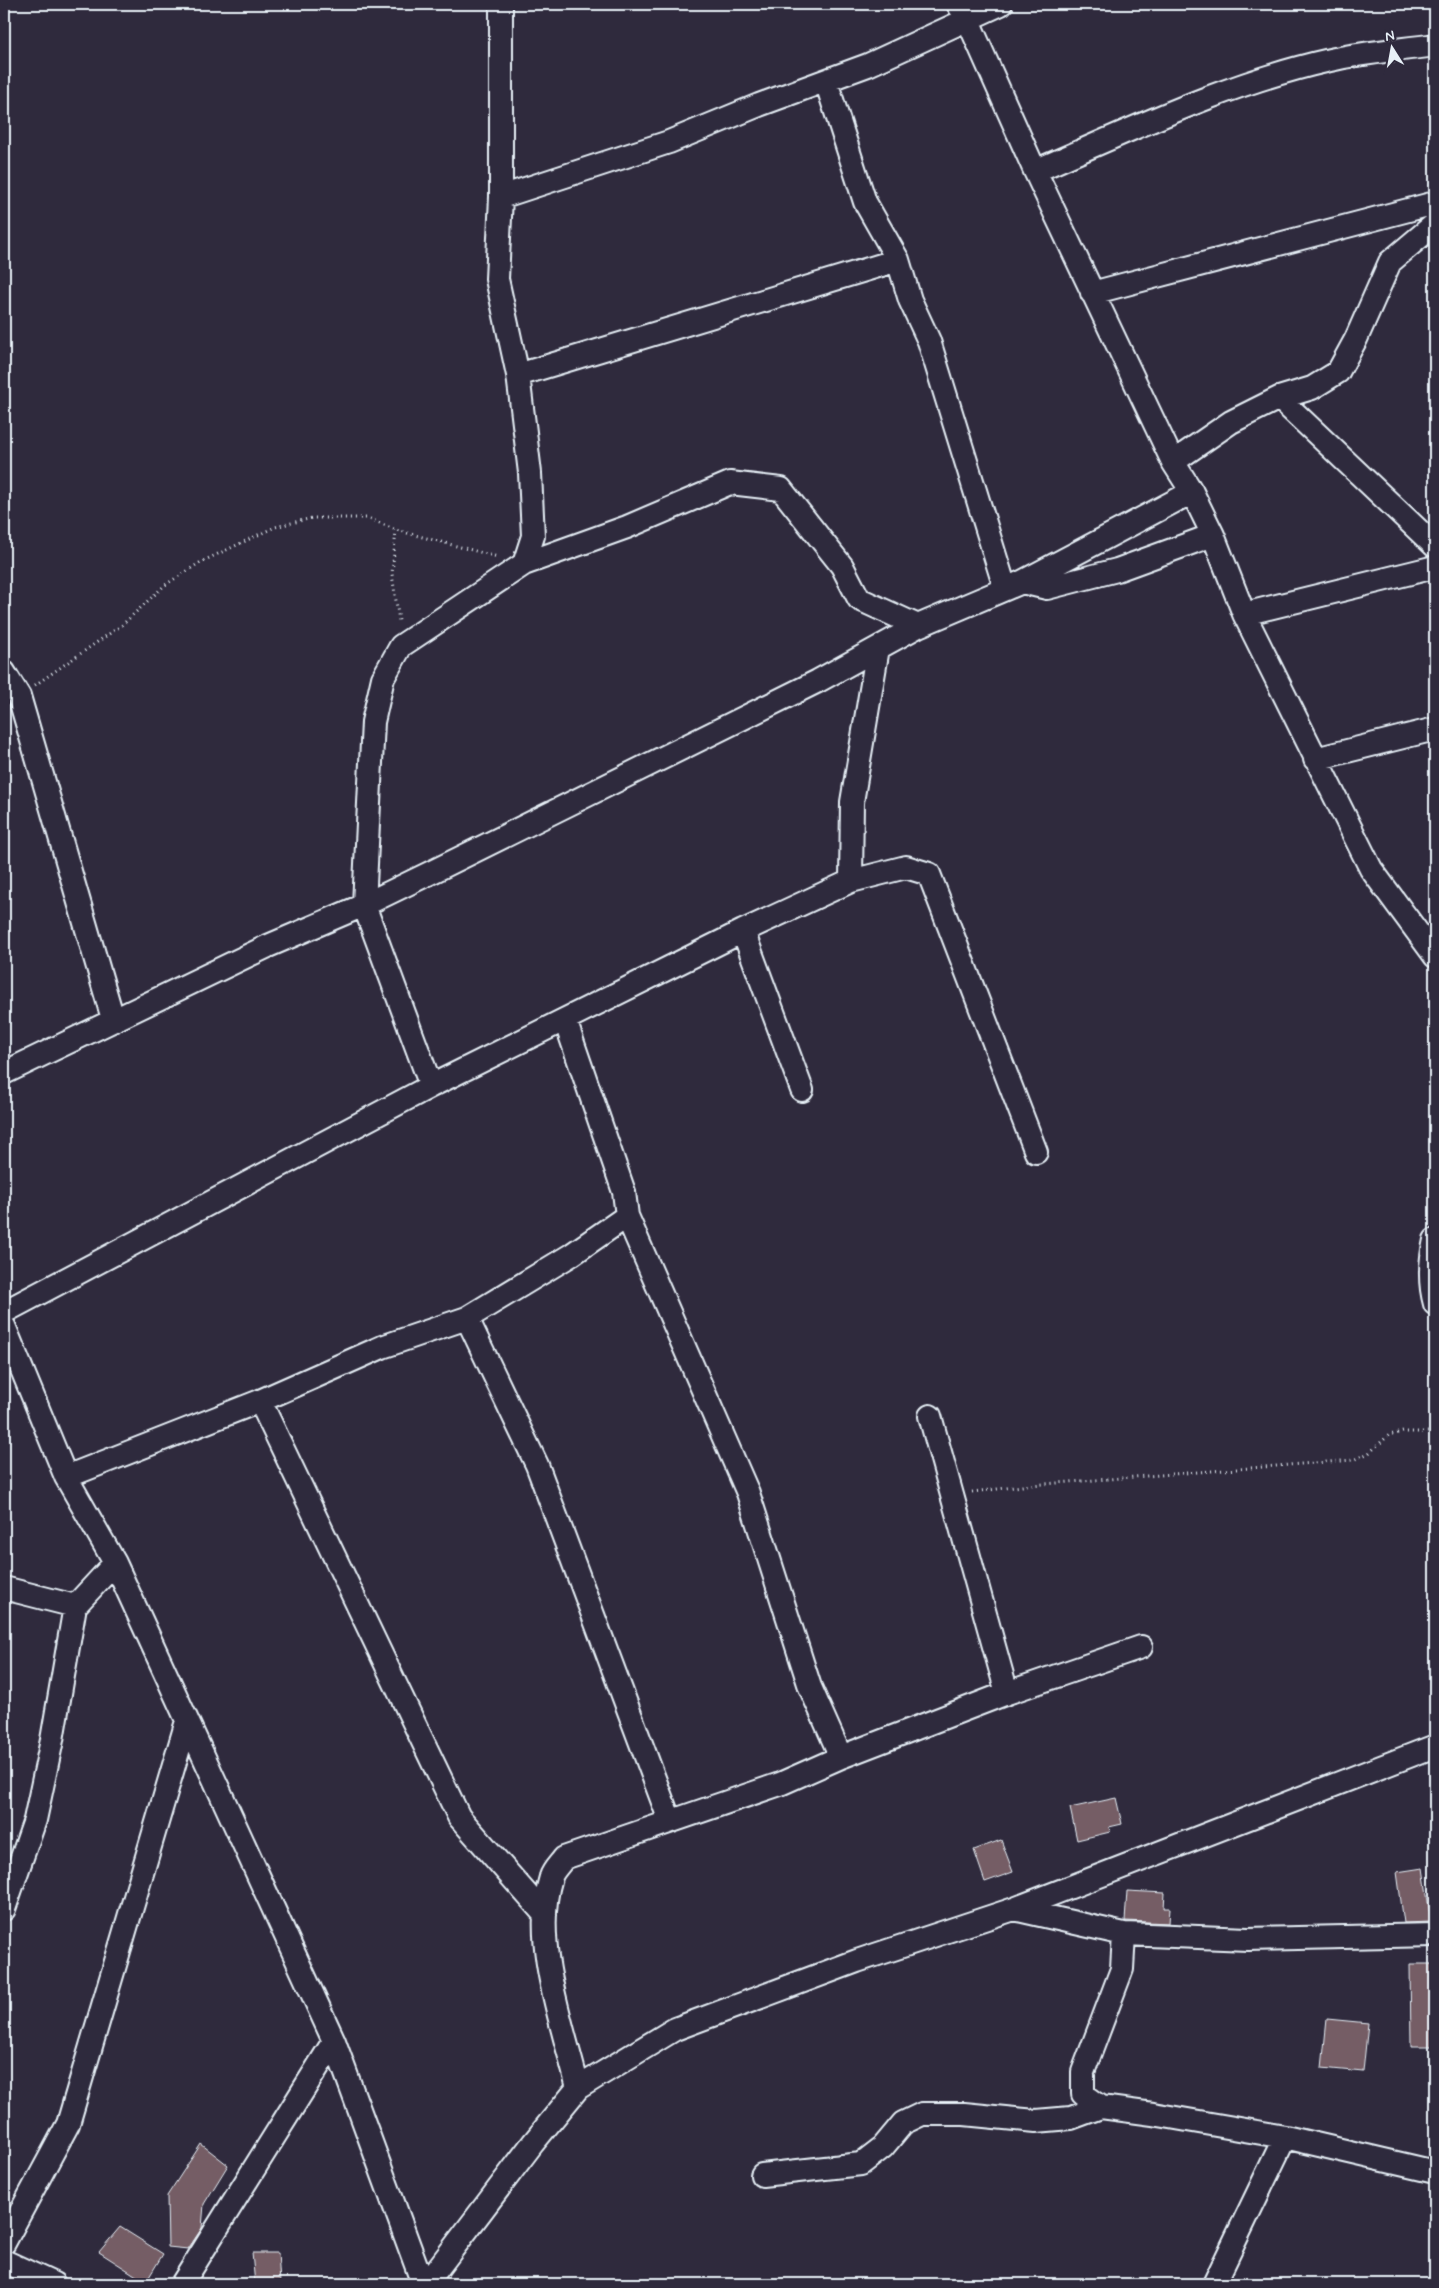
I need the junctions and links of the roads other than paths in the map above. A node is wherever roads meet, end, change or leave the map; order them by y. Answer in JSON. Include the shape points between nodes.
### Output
{"nodes":[{"id":1,"x":501,"y":4,"type":"edge"},
{"id":2,"x":1001,"y":4,"type":"edge"},
{"id":3,"x":963,"y":11,"type":"edge"},
{"id":4,"x":1435,"y":45,"type":"edge"},
{"id":5,"x":826,"y":81,"type":"junction"},
{"id":6,"x":1035,"y":172,"type":"junction"},
{"id":7,"x":501,"y":196,"type":"junction"},
{"id":8,"x":1435,"y":204,"type":"edge"},
{"id":9,"x":1435,"y":224,"type":"edge"},
{"id":10,"x":898,"y":260,"type":"junction"},
{"id":11,"x":1092,"y":293,"type":"junction"},
{"id":12,"x":518,"y":375,"type":"junction"},
{"id":13,"x":1279,"y":398,"type":"junction"},
{"id":14,"x":1173,"y":462,"type":"junction"},
{"id":15,"x":1192,"y":492,"type":"junction"},
{"id":16,"x":1213,"y":535,"type":"junction"},
{"id":17,"x":1435,"y":546,"type":"edge"},
{"id":18,"x":524,"y":564,"type":"junction"},
{"id":19,"x":1435,"y":568,"type":"edge"},
{"id":20,"x":1013,"y":585,"type":"junction"},
{"id":21,"x":1244,"y":614,"type":"junction"},
{"id":22,"x":918,"y":626,"type":"junction"},
{"id":23,"x":878,"y":648,"type":"junction"},
{"id":24,"x":4,"y":672,"type":"edge"},
{"id":25,"x":1435,"y":729,"type":"edge"},
{"id":26,"x":1315,"y":758,"type":"junction"},
{"id":27,"x":851,"y":881,"type":"junction"},
{"id":28,"x":364,"y":905,"type":"junction"},
{"id":29,"x":743,"y":931,"type":"junction"},
{"id":30,"x":1432,"y":944,"type":"edge"},
{"id":31,"x":113,"y":1019,"type":"junction"},
{"id":32,"x":565,"y":1020,"type":"junction"},
{"id":33,"x":4,"y":1073,"type":"edge"},
{"id":34,"x":431,"y":1086,"type":"junction"},
{"id":35,"x":802,"y":1090,"type":"dead end"},
{"id":36,"x":1036,"y":1152,"type":"dead end"},
{"id":37,"x":627,"y":1216,"type":"junction"},
{"id":38,"x":1435,"y":1240,"type":"edge"},
{"id":39,"x":1435,"y":1304,"type":"edge"},
{"id":40,"x":4,"y":1312,"type":"edge"},
{"id":41,"x":467,"y":1318,"type":"junction"},
{"id":42,"x":4,"y":1326,"type":"edge"},
{"id":43,"x":260,"y":1401,"type":"junction"},
{"id":44,"x":930,"y":1416,"type":"dead end"},
{"id":45,"x":66,"y":1477,"type":"junction"},
{"id":46,"x":115,"y":1563,"type":"junction"},
{"id":47,"x":4,"y":1588,"type":"edge"},
{"id":48,"x":75,"y":1606,"type":"junction"},
{"id":49,"x":1141,"y":1647,"type":"dead end"},
{"id":50,"x":1007,"y":1693,"type":"junction"},
{"id":51,"x":187,"y":1721,"type":"junction"},
{"id":52,"x":1435,"y":1746,"type":"edge"},
{"id":53,"x":841,"y":1757,"type":"junction"},
{"id":54,"x":670,"y":1821,"type":"junction"},
{"id":55,"x":4,"y":1909,"type":"edge"},
{"id":56,"x":1014,"y":1909,"type":"junction"},
{"id":57,"x":545,"y":1915,"type":"junction"},
{"id":58,"x":1124,"y":1934,"type":"junction"},
{"id":59,"x":1435,"y":1935,"type":"edge"},
{"id":60,"x":334,"y":2041,"type":"junction"},
{"id":61,"x":578,"y":2088,"type":"junction"},
{"id":62,"x":1101,"y":2107,"type":"junction"},
{"id":63,"x":1285,"y":2137,"type":"junction"},
{"id":64,"x":1435,"y":2172,"type":"edge"},
{"id":65,"x":762,"y":2175,"type":"dead end"},
{"id":66,"x":4,"y":2243,"type":"edge"},
{"id":67,"x":4,"y":2261,"type":"edge"},
{"id":68,"x":54,"y":2284,"type":"edge"},
{"id":69,"x":182,"y":2284,"type":"edge"},
{"id":70,"x":425,"y":2284,"type":"edge"},
{"id":71,"x":1214,"y":2284,"type":"edge"}],
"edges":[{"from":1,"to":7,"type":"street"},
{"from":2,"to":3,"type":"street"},
{"from":3,"to":5,"type":"street","via":[[868,65]]},
{"from":3,"to":6,"type":"street"},
{"from":4,"to":6,"type":"street","via":[[1331,59],[1259,79],[1197,102]]},
{"from":5,"to":7,"type":"street","via":[[669,142]]},
{"from":5,"to":10,"type":"street","via":[[864,202]]},
{"from":6,"to":11,"type":"street"},
{"from":7,"to":12,"type":"street","via":[[497,279]]},
{"from":8,"to":11,"type":"street"},
{"from":9,"to":13,"type":"street","via":[[1390,262],[1356,340],[1338,372],[1312,388]]},
{"from":10,"to":12,"type":"street"},
{"from":10,"to":20,"type":"street"},
{"from":11,"to":14,"type":"street"},
{"from":12,"to":18,"type":"street","via":[[530,473],[533,536]]},
{"from":13,"to":14,"type":"street","via":[[1231,422]]},
{"from":13,"to":17,"type":"street"},
{"from":14,"to":15,"type":"street"},
{"from":15,"to":16,"type":"street"},
{"from":15,"to":20,"type":"street"},
{"from":16,"to":20,"type":"street","via":[[1117,570],[1047,588]]},
{"from":16,"to":21,"type":"street"},
{"from":18,"to":22,"type":"street","via":[[627,527],[730,483],[781,489],[842,566],[858,599]]},
{"from":18,"to":28,"type":"street","via":[[401,646],[383,678],[372,722]]},
{"from":19,"to":21,"type":"street"},
{"from":20,"to":22,"type":"street"},
{"from":21,"to":26,"type":"street"},
{"from":22,"to":23,"type":"street"},
{"from":23,"to":27,"type":"street","via":[[852,802]]},
{"from":23,"to":28,"type":"street","via":[[818,681]]},
{"from":24,"to":31,"type":"street","via":[[19,696]]},
{"from":25,"to":26,"type":"street"},
{"from":26,"to":30,"type":"street","via":[[1371,870]]},
{"from":27,"to":29,"type":"street"},
{"from":27,"to":36,"type":"street","via":[[906,867],[929,874]]},
{"from":28,"to":31,"type":"street"},
{"from":28,"to":34,"type":"street"},
{"from":29,"to":32,"type":"street"},
{"from":29,"to":35,"type":"street"},
{"from":31,"to":33,"type":"street"},
{"from":32,"to":34,"type":"street"},
{"from":32,"to":37,"type":"street","via":[[624,1192]]},
{"from":34,"to":40,"type":"street"},
{"from":37,"to":41,"type":"street","via":[[572,1255]]},
{"from":37,"to":53,"type":"street","via":[[748,1493],[810,1687]]},
{"from":38,"to":39,"type":"street","via":[[1431,1258],[1431,1289]]},
{"from":41,"to":43,"type":"street","via":[[382,1347]]},
{"from":41,"to":54,"type":"street","via":[[537,1465]]},
{"from":42,"to":45,"type":"street"},
{"from":43,"to":45,"type":"street"},
{"from":43,"to":57,"type":"street","via":[[458,1817]]},
{"from":44,"to":50,"type":"street"},
{"from":45,"to":46,"type":"street"},
{"from":46,"to":48,"type":"street"},
{"from":46,"to":51,"type":"street"},
{"from":47,"to":48,"type":"street"},
{"from":48,"to":55,"type":"street","via":[[35,1820]]},
{"from":49,"to":50,"type":"street"},
{"from":50,"to":53,"type":"street"},
{"from":51,"to":60,"type":"street"},
{"from":51,"to":66,"type":"street","via":[[68,2124]]},
{"from":52,"to":56,"type":"street"},
{"from":53,"to":54,"type":"street","via":[[780,1784]]},
{"from":54,"to":57,"type":"street","via":[[564,1858],[551,1875]]},
{"from":56,"to":58,"type":"street"},
{"from":56,"to":61,"type":"street","via":[[857,1961],[674,2029]]},
{"from":57,"to":61,"type":"street","via":[[548,1965]]},
{"from":58,"to":59,"type":"street","via":[[1248,1939]]},
{"from":58,"to":62,"type":"street","via":[[1122,1969],[1083,2072],[1083,2094]]},
{"from":60,"to":69,"type":"street"},
{"from":60,"to":70,"type":"street"},
{"from":61,"to":70,"type":"street"},
{"from":62,"to":63,"type":"street"},
{"from":62,"to":65,"type":"street","via":[[1071,2118],[1036,2121],[964,2114],[922,2114],[903,2122],[883,2147],[861,2164]]},
{"from":63,"to":64,"type":"street"},
{"from":63,"to":71,"type":"street"},
{"from":67,"to":68,"type":"street"}]}
